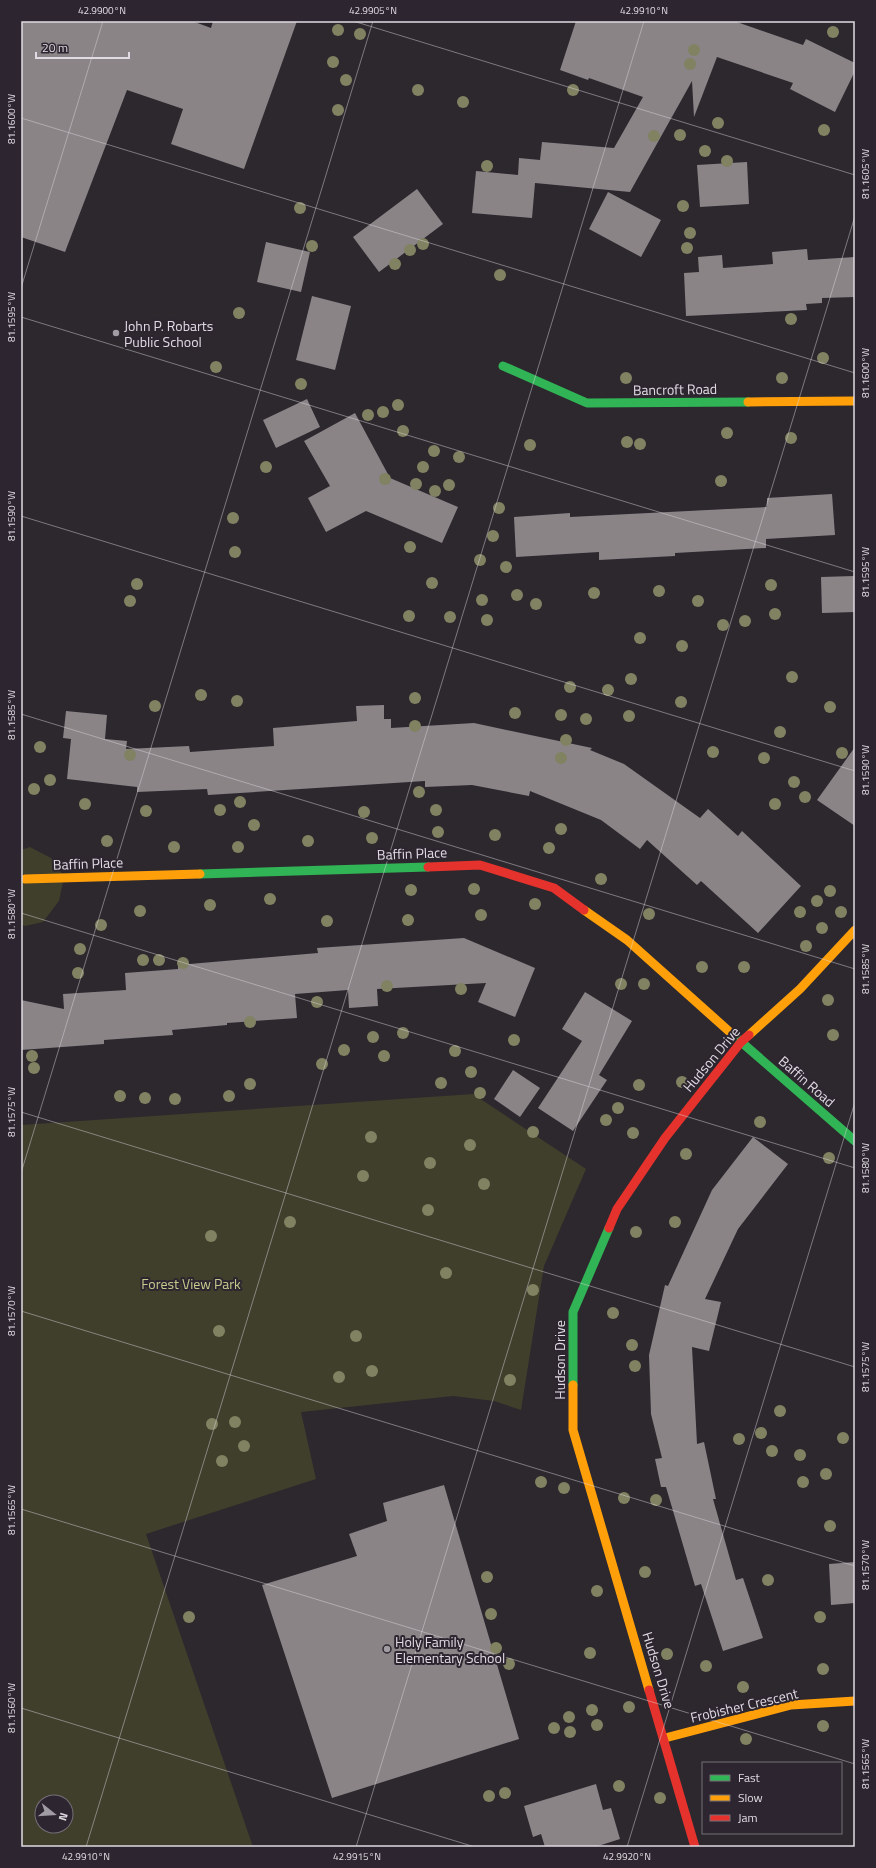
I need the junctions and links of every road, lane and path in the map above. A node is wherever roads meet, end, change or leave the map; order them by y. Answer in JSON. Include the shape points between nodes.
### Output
{"nodes":[{"id":1,"x":503,"y":366,"type":"dead end"},
{"id":2,"x":855,"y":401,"type":"edge"},
{"id":3,"x":25,"y":879,"type":"dead end"},
{"id":4,"x":855,"y":930,"type":"edge"},
{"id":5,"x":741,"y":1042,"type":"junction"},
{"id":6,"x":855,"y":1141,"type":"edge"},
{"id":7,"x":855,"y":1700,"type":"edge"},
{"id":8,"x":665,"y":1738,"type":"junction"},
{"id":9,"x":695,"y":1847,"type":"edge"}],
"edges":[{"from":1,"to":2,"type":"street","name":"Bancroft Road","via":[[587,404]]},
{"from":3,"to":5,"type":"street","name":"Baffin Place","via":[[480,865],[554,888],[627,940]]},
{"from":4,"to":5,"type":"street","name":"Hudson Drive","via":[[800,989]]},
{"from":5,"to":6,"type":"street","name":"Baffin Road"},
{"from":5,"to":8,"type":"street","name":"Hudson Drive","via":[[665,1138],[617,1209],[573,1312],[573,1430]]},
{"from":7,"to":8,"type":"street","name":"Frobisher Crescent","via":[[791,1705]]},
{"from":8,"to":9,"type":"street","name":"Hudson Drive"}]}
